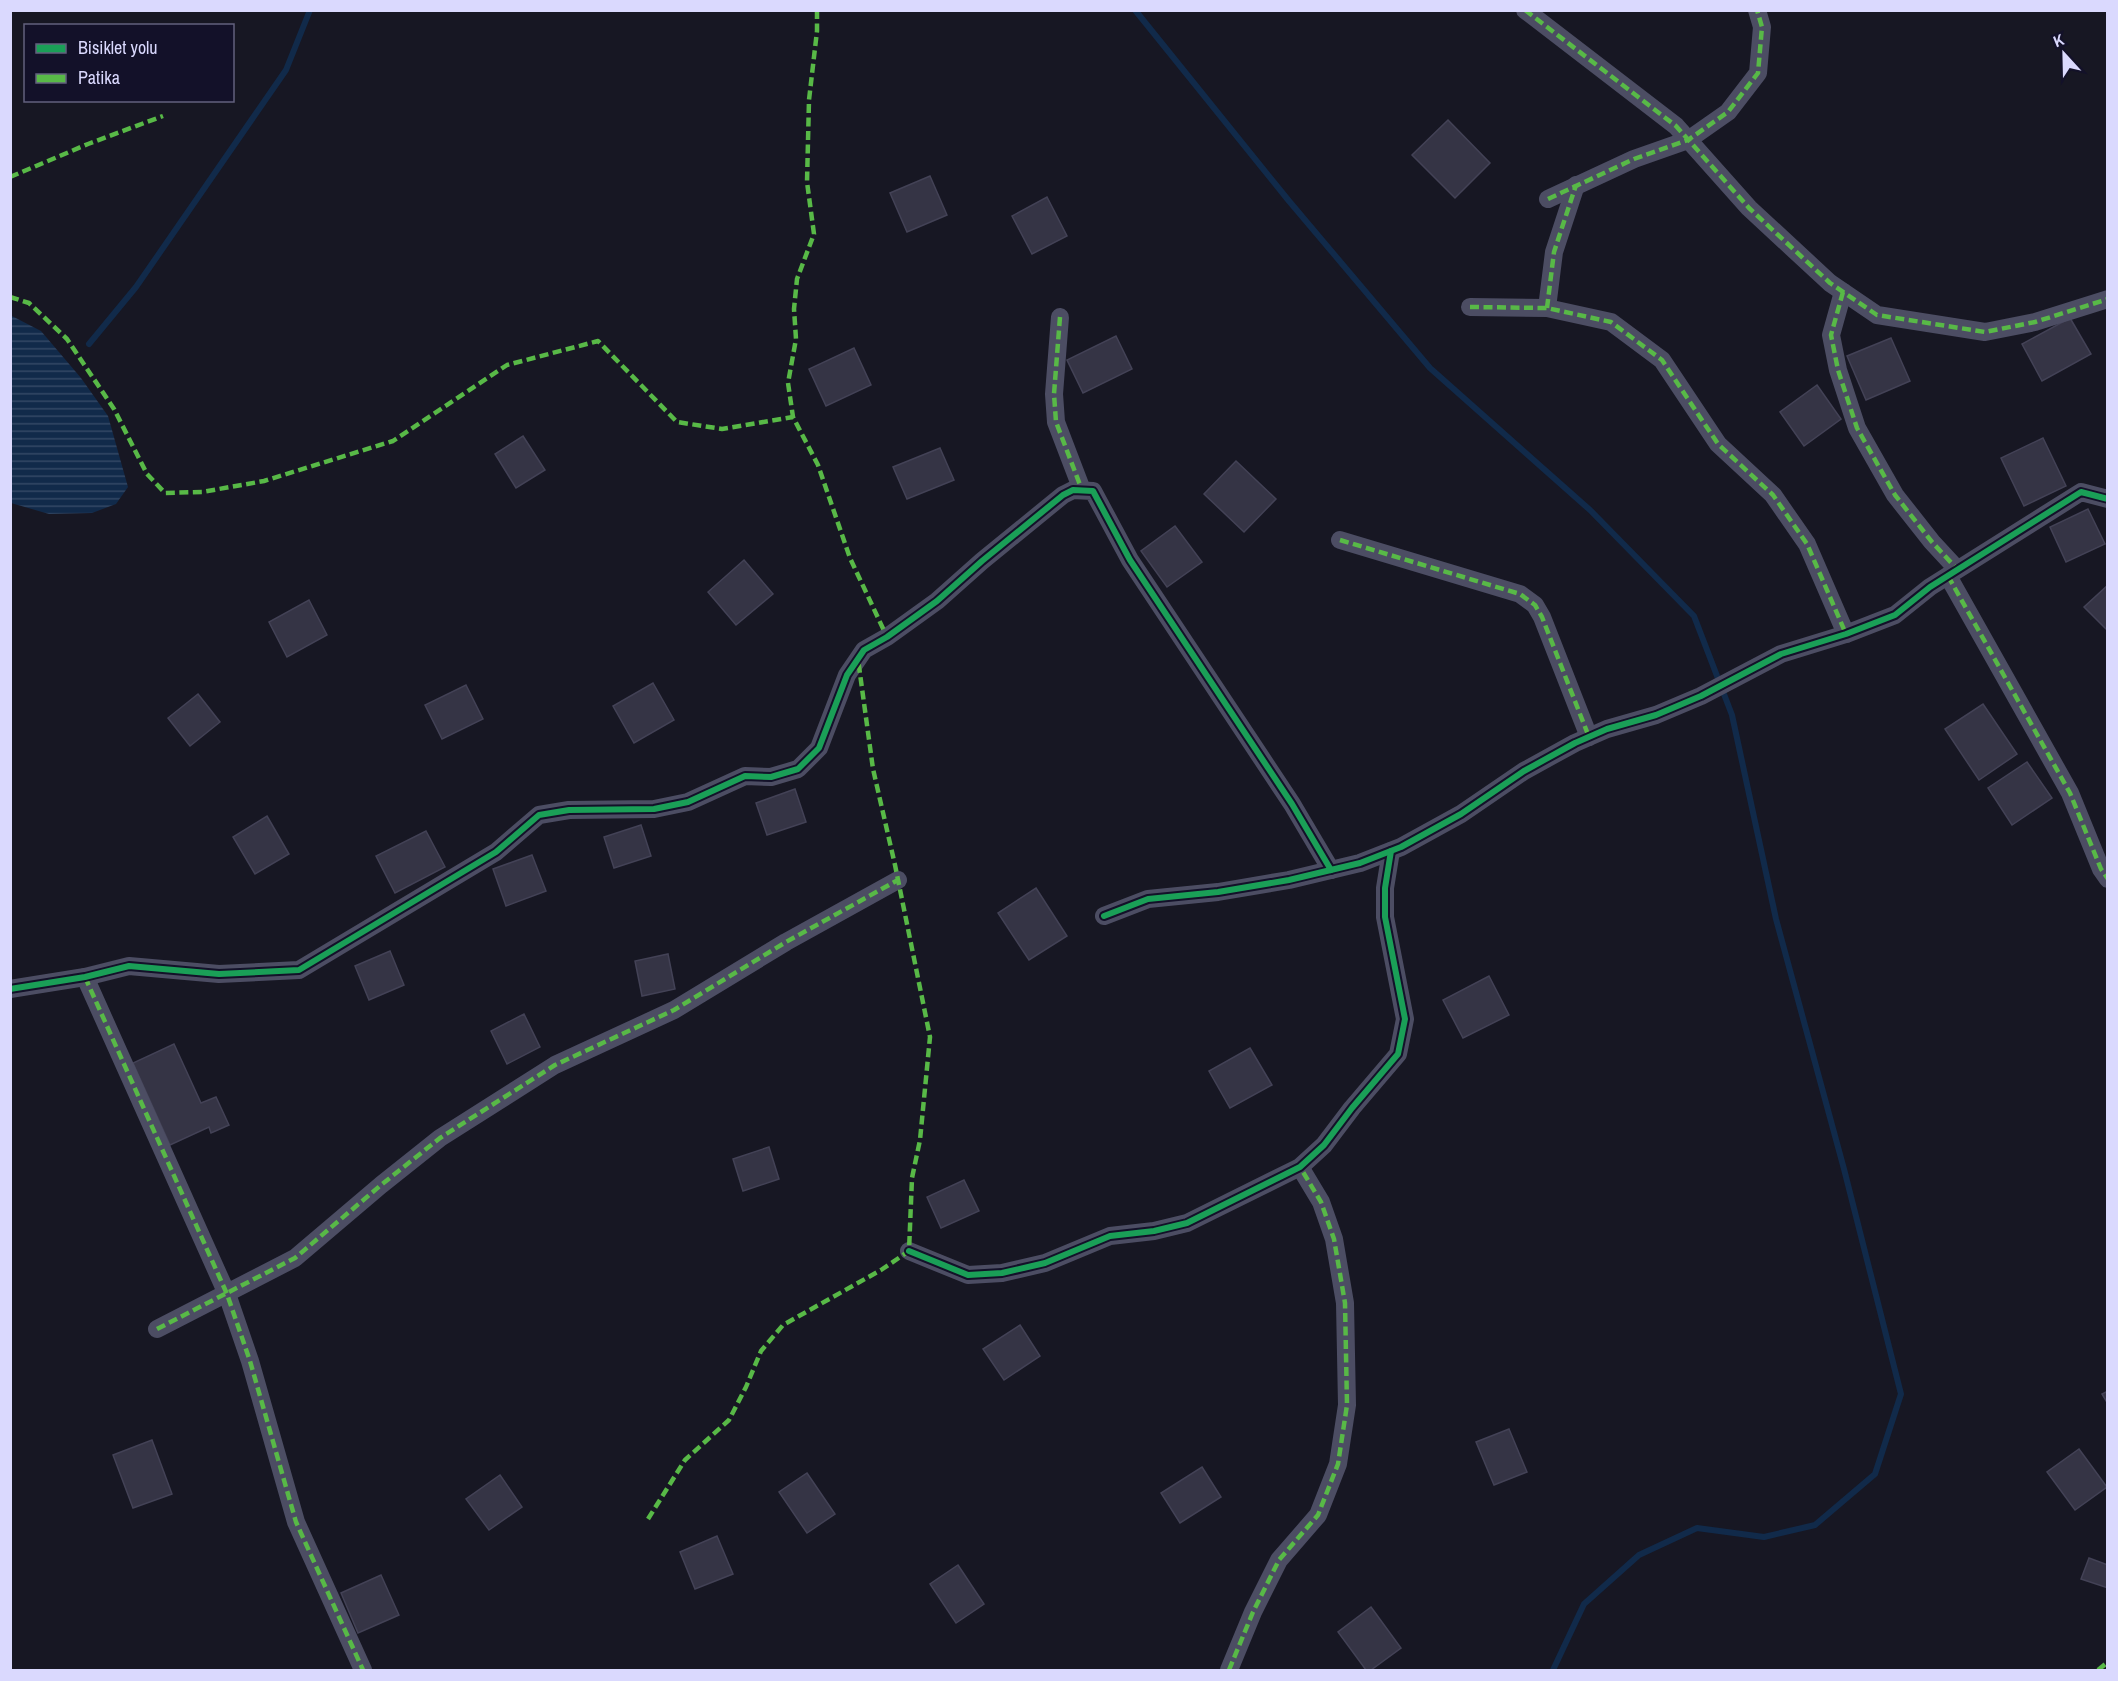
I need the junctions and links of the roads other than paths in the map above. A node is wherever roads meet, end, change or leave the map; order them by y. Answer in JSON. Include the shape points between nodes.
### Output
{"nodes":[{"id":1,"x":1525,"y":10,"type":"edge"},
{"id":2,"x":1757,"y":10,"type":"edge"},
{"id":3,"x":1688,"y":140,"type":"junction"},
{"id":4,"x":1576,"y":185,"type":"junction"},
{"id":5,"x":1548,"y":198,"type":"dead end"},
{"id":6,"x":1843,"y":292,"type":"junction"},
{"id":7,"x":2108,"y":299,"type":"edge"},
{"id":8,"x":1470,"y":307,"type":"dead end"},
{"id":9,"x":1546,"y":308,"type":"junction"},
{"id":10,"x":1060,"y":317,"type":"dead end"},
{"id":11,"x":1082,"y":490,"type":"junction"},
{"id":12,"x":2108,"y":499,"type":"edge"},
{"id":13,"x":1340,"y":540,"type":"dead end"},
{"id":14,"x":1953,"y":573,"type":"junction"},
{"id":15,"x":1846,"y":634,"type":"junction"},
{"id":16,"x":1590,"y":736,"type":"junction"},
{"id":17,"x":1391,"y":851,"type":"junction"},
{"id":18,"x":1331,"y":870,"type":"junction"},
{"id":19,"x":2108,"y":879,"type":"edge"},
{"id":20,"x":898,"y":880,"type":"dead end"},
{"id":21,"x":1104,"y":916,"type":"dead end"},
{"id":22,"x":85,"y":977,"type":"junction"},
{"id":23,"x":10,"y":989,"type":"edge"},
{"id":24,"x":1300,"y":1167,"type":"junction"},
{"id":25,"x":909,"y":1251,"type":"dead end"},
{"id":26,"x":227,"y":1294,"type":"junction"},
{"id":27,"x":157,"y":1329,"type":"dead end"},
{"id":28,"x":363,"y":1671,"type":"edge"},
{"id":29,"x":1228,"y":1671,"type":"edge"}],
"edges":[{"from":1,"to":3,"type":"street","via":[[1676,126]]},
{"from":2,"to":3,"type":"street","via":[[1762,27],[1758,73],[1728,112]]},
{"from":3,"to":4,"type":"street"},
{"from":3,"to":6,"type":"street","via":[[1749,208]]},
{"from":4,"to":5,"type":"street"},
{"from":4,"to":9,"type":"street","via":[[1554,252]]},
{"from":6,"to":7,"type":"street","via":[[1877,315],[1985,332],[2035,322]]},
{"from":6,"to":14,"type":"street","via":[[1831,334],[1857,428],[1895,495]]},
{"from":8,"to":9,"type":"street"},
{"from":9,"to":15,"type":"street","via":[[1611,322],[1662,360],[1718,444],[1773,495],[1807,544]]},
{"from":10,"to":11,"type":"street","via":[[1054,394],[1056,422]]},
{"from":11,"to":18,"type":"street","via":[[1092,491],[1130,560],[1292,804]]},
{"from":11,"to":22,"type":"street","via":[[1062,495],[937,601],[864,650],[847,675],[819,748],[798,769],[771,777],[745,776],[688,802],[654,809],[569,810],[539,816],[496,852],[299,970],[219,974],[129,966]]},
{"from":12,"to":14,"type":"street","via":[[2081,492]]},
{"from":13,"to":16,"type":"street","via":[[1520,594],[1535,604]]},
{"from":14,"to":15,"type":"street","via":[[1895,615]]},
{"from":14,"to":19,"type":"street","via":[[2070,792]]},
{"from":15,"to":16,"type":"street","via":[[1781,654],[1701,696]]},
{"from":16,"to":17,"type":"street"},
{"from":17,"to":18,"type":"street"},
{"from":17,"to":24,"type":"street","via":[[1384,888],[1385,916],[1405,1019],[1398,1054],[1324,1145]]},
{"from":18,"to":21,"type":"street","via":[[1218,892],[1148,899]]},
{"from":20,"to":26,"type":"street","via":[[674,1010],[555,1065],[440,1138],[295,1258]]},
{"from":22,"to":23,"type":"street"},
{"from":22,"to":26,"type":"street"},
{"from":24,"to":25,"type":"street","via":[[1188,1223],[1110,1236],[1045,1263],[1002,1273],[968,1275]]},
{"from":24,"to":29,"type":"street","via":[[1321,1202],[1331,1230],[1345,1303],[1347,1405],[1338,1464],[1318,1515],[1279,1560]]},
{"from":26,"to":27,"type":"street"},
{"from":26,"to":28,"type":"street","via":[[296,1522]]}]}
